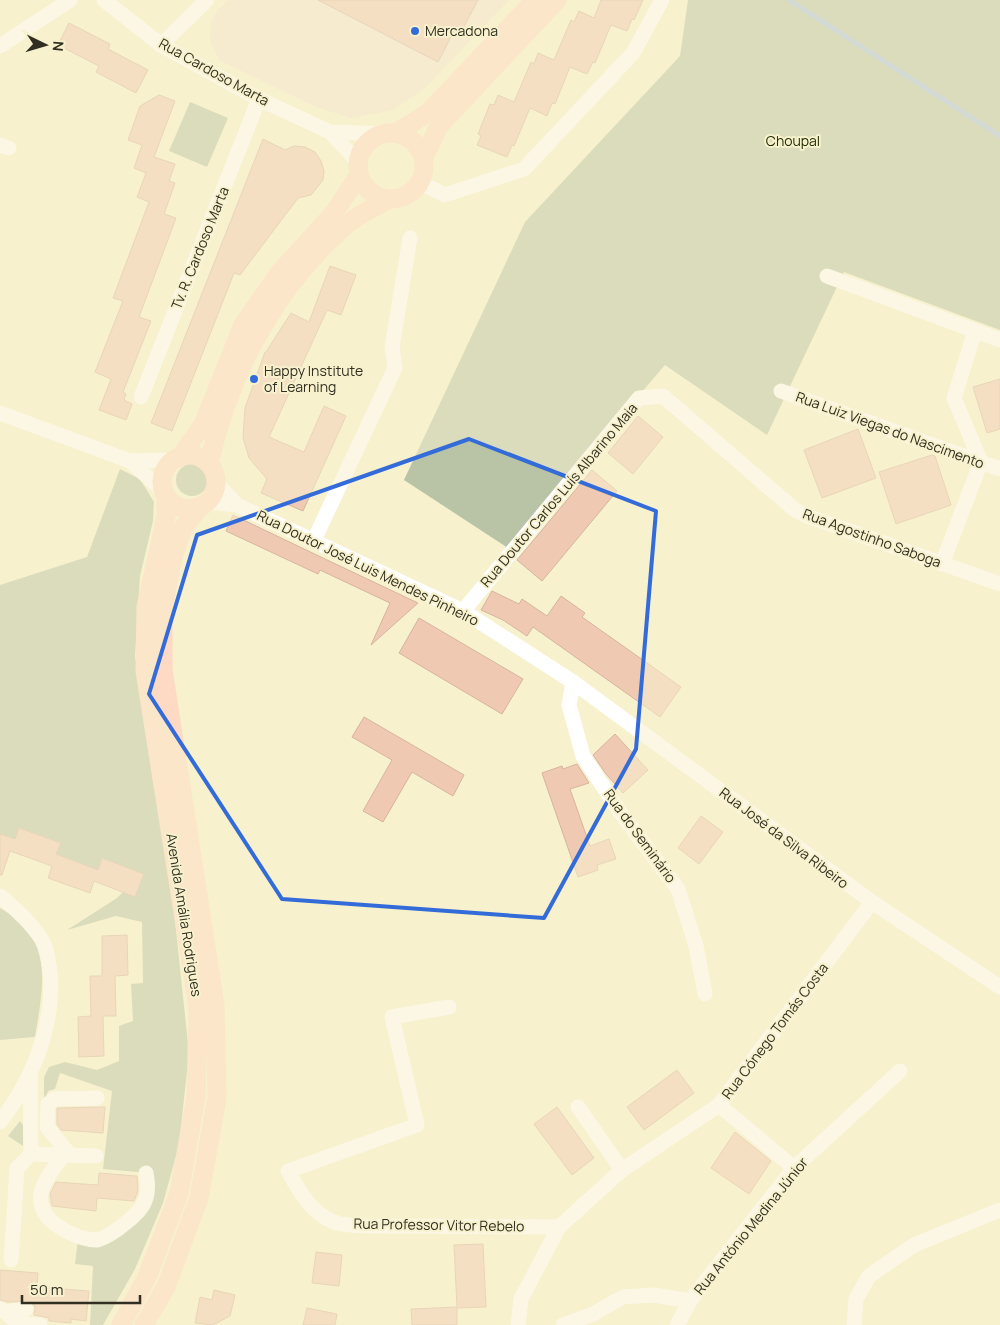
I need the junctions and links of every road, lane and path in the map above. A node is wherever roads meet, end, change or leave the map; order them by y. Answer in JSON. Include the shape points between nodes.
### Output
{"nodes":[{"id":1,"x":70,"y":0,"type":"edge"},
{"id":2,"x":104,"y":0,"type":"edge"},
{"id":3,"x":207,"y":0,"type":"edge"},
{"id":4,"x":535,"y":0,"type":"edge"},
{"id":5,"x":557,"y":0,"type":"edge"},
{"id":6,"x":662,"y":0,"type":"edge"},
{"id":7,"x":161,"y":44,"type":"junction"},
{"id":8,"x":0,"y":46,"type":"edge"},
{"id":9,"x":260,"y":99,"type":"junction"},
{"id":10,"x":330,"y":132,"type":"junction"},
{"id":11,"x":389,"y":134,"type":"junction"},
{"id":12,"x":424,"y":158,"type":"junction"},
{"id":13,"x":358,"y":169,"type":"junction"},
{"id":14,"x":421,"y":183,"type":"junction"},
{"id":15,"x":387,"y":200,"type":"junction"},
{"id":16,"x":410,"y":238,"type":"dead end"},
{"id":17,"x":827,"y":276,"type":"dead end"},
{"id":18,"x":975,"y":331,"type":"junction"},
{"id":19,"x":1000,"y":340,"type":"edge"},
{"id":20,"x":780,"y":391,"type":"dead end"},
{"id":21,"x":663,"y":396,"type":"joint"},
{"id":22,"x":141,"y":397,"type":"dead end"},
{"id":23,"x":0,"y":413,"type":"edge"},
{"id":24,"x":176,"y":459,"type":"junction"},
{"id":25,"x":130,"y":461,"type":"junction"},
{"id":26,"x":981,"y":462,"type":"junction"},
{"id":27,"x":209,"y":464,"type":"junction"},
{"id":28,"x":1000,"y":469,"type":"edge"},
{"id":29,"x":216,"y":484,"type":"junction"},
{"id":30,"x":167,"y":497,"type":"junction"},
{"id":31,"x":203,"y":505,"type":"junction"},
{"id":32,"x":236,"y":505,"type":"junction"},
{"id":33,"x":314,"y":540,"type":"junction"},
{"id":34,"x":942,"y":564,"type":"junction"},
{"id":35,"x":1000,"y":584,"type":"edge"},
{"id":36,"x":463,"y":611,"type":"junction"},
{"id":37,"x":573,"y":682,"type":"junction"},
{"id":38,"x":0,"y":896,"type":"edge"},
{"id":39,"x":872,"y":902,"type":"junction"},
{"id":40,"x":1000,"y":986,"type":"edge"},
{"id":41,"x":705,"y":994,"type":"dead end"},
{"id":42,"x":449,"y":1006,"type":"dead end"},
{"id":43,"x":900,"y":1071,"type":"dead end"},
{"id":44,"x":30,"y":1073,"type":"junction"},
{"id":45,"x":97,"y":1098,"type":"dead end"},
{"id":46,"x":719,"y":1105,"type":"junction"},
{"id":47,"x":578,"y":1107,"type":"dead end"},
{"id":48,"x":0,"y":1122,"type":"edge"},
{"id":49,"x":30,"y":1154,"type":"junction"},
{"id":50,"x":67,"y":1155,"type":"junction"},
{"id":51,"x":96,"y":1156,"type":"dead end"},
{"id":52,"x":794,"y":1168,"type":"junction"},
{"id":53,"x":622,"y":1170,"type":"junction"},
{"id":54,"x":146,"y":1173,"type":"dead end"},
{"id":55,"x":1000,"y":1210,"type":"edge"},
{"id":56,"x":559,"y":1227,"type":"junction"},
{"id":57,"x":11,"y":1260,"type":"dead end"},
{"id":58,"x":690,"y":1301,"type":"junction"},
{"id":59,"x":26,"y":1309,"type":"dead end"},
{"id":60,"x":3,"y":1310,"type":"edge"},
{"id":61,"x":594,"y":1319,"type":"edge"},
{"id":62,"x":40,"y":1325,"type":"edge"},
{"id":63,"x":121,"y":1325,"type":"edge"},
{"id":64,"x":144,"y":1325,"type":"edge"},
{"id":65,"x":518,"y":1325,"type":"edge"},
{"id":66,"x":563,"y":1325,"type":"edge"},
{"id":67,"x":677,"y":1325,"type":"edge"},
{"id":68,"x":854,"y":1325,"type":"edge"}],
"edges":[{"from":1,"to":8,"type":"street"},
{"from":2,"to":7,"type":"street","name":"Rua Cardoso Marta"},
{"from":3,"to":7,"type":"street"},
{"from":4,"to":11,"type":"main road","via":[[428,113]]},
{"from":5,"to":12,"type":"main road","via":[[439,126]]},
{"from":6,"to":14,"type":"street","via":[[633,53],[524,169],[445,195]]},
{"from":7,"to":9,"type":"street","name":"Rua Cardoso Marta"},
{"from":9,"to":10,"type":"street","name":"Rua Cardoso Marta"},
{"from":9,"to":22,"type":"street","name":"Tv. R. Cardoso Marta"},
{"from":10,"to":11,"type":"street"},
{"from":10,"to":13,"type":"street"},
{"from":11,"to":12,"type":"main road","via":[[408,137]]},
{"from":11,"to":13,"type":"main road","via":[[371,140],[362,150]]},
{"from":12,"to":14,"type":"main road"},
{"from":13,"to":15,"type":"main road","via":[[365,187],[375,196]]},
{"from":13,"to":24,"type":"main road","via":[[334,213],[280,272],[243,324],[203,425]]},
{"from":14,"to":15,"type":"main road","via":[[400,199]]},
{"from":15,"to":27,"type":"main road","via":[[346,225],[293,280],[262,324],[216,431]]},
{"from":16,"to":33,"type":"street","via":[[392,347],[395,368]]},
{"from":17,"to":18,"type":"street"},
{"from":18,"to":19,"type":"street"},
{"from":18,"to":26,"type":"street","via":[[954,398]]},
{"from":20,"to":26,"type":"street","name":"Rua Luiz Viegas do Nascimento"},
{"from":21,"to":34,"type":"street","name":"Rua Agostinho Saboga","via":[[796,510]]},
{"from":21,"to":36,"type":"street","name":"Rua Doutor Carlos Luís Albarino Maia","via":[[639,398]]},
{"from":23,"to":25,"type":"street"},
{"from":24,"to":25,"type":"street"},
{"from":24,"to":27,"type":"main road","via":[[196,456]]},
{"from":24,"to":30,"type":"main road","via":[[163,475]]},
{"from":25,"to":30,"type":"street"},
{"from":26,"to":28,"type":"street","name":"Rua Luiz Viegas do Nascimento"},
{"from":26,"to":34,"type":"street"},
{"from":27,"to":29,"type":"main road"},
{"from":29,"to":31,"type":"main road"},
{"from":29,"to":32,"type":"street","name":"Rua Doutor José Luis Mendes Pinheiro"},
{"from":30,"to":31,"type":"main road","via":[[184,509]]},
{"from":30,"to":63,"type":"main road","name":"Avenida Amália Rodrigues","via":[[166,517],[146,606],[145,671],[198,1007],[196,1098],[179,1193],[148,1277]]},
{"from":31,"to":32,"type":"street","name":"Rua Doutor José Luis Mendes Pinheiro"},
{"from":31,"to":64,"type":"main road","name":"Avenida Amália Rodrigues","via":[[183,528],[173,557],[164,609],[163,670],[214,1005],[217,1098],[199,1198],[166,1287]]},
{"from":32,"to":33,"type":"street","name":"Rua Doutor José Luis Mendes Pinheiro"},
{"from":33,"to":36,"type":"street","name":"Rua Doutor José Luis Mendes Pinheiro"},
{"from":34,"to":35,"type":"street","name":"Rua Agostinho Saboga"},
{"from":36,"to":37,"type":"street","name":"Rua Doutor José Luis Mendes Pinheiro"},
{"from":37,"to":39,"type":"street","name":"Rua José da Silva Ribeiro"},
{"from":37,"to":41,"type":"street","name":"Rua do Seminário","via":[[569,705],[583,756],[678,889],[696,946]]},
{"from":38,"to":44,"type":"street","via":[[19,911],[45,946],[52,988],[40,1051]]},
{"from":39,"to":40,"type":"street","name":"Rua José da Silva Ribeiro"},
{"from":39,"to":46,"type":"street","name":"Rua Cónego Tomás Costa"},
{"from":42,"to":56,"type":"street","name":"Rua Professor Vitor Rebelo","via":[[392,1017],[417,1125],[288,1172],[300,1194],[335,1223]]},
{"from":43,"to":52,"type":"street","name":"Rua António Medina Júnior"},
{"from":44,"to":48,"type":"street"},
{"from":44,"to":49,"type":"street"},
{"from":45,"to":50,"type":"street","via":[[54,1099],[48,1104],[46,1127]]},
{"from":46,"to":52,"type":"street","name":"Rua Cónego Tomás Costa"},
{"from":46,"to":53,"type":"street"},
{"from":47,"to":53,"type":"street"},
{"from":49,"to":50,"type":"street"},
{"from":49,"to":57,"type":"street","via":[[17,1168]]},
{"from":50,"to":51,"type":"street"},
{"from":50,"to":54,"type":"street","via":[[46,1178],[40,1207],[51,1221],[75,1236],[98,1240],[140,1213],[149,1188]]},
{"from":52,"to":58,"type":"street","name":"Rua António Medina Júnior"},
{"from":53,"to":56,"type":"street"},
{"from":55,"to":68,"type":"street","via":[[914,1245],[869,1276],[856,1299]]},
{"from":56,"to":65,"type":"street","via":[[521,1299]]},
{"from":58,"to":61,"type":"street","via":[[654,1295],[623,1297]]},
{"from":58,"to":67,"type":"street","name":"Rua António Medina Júnior"},
{"from":59,"to":60,"type":"street"},
{"from":60,"to":62,"type":"street","via":[[18,1323]]},
{"from":61,"to":66,"type":"street"}]}
